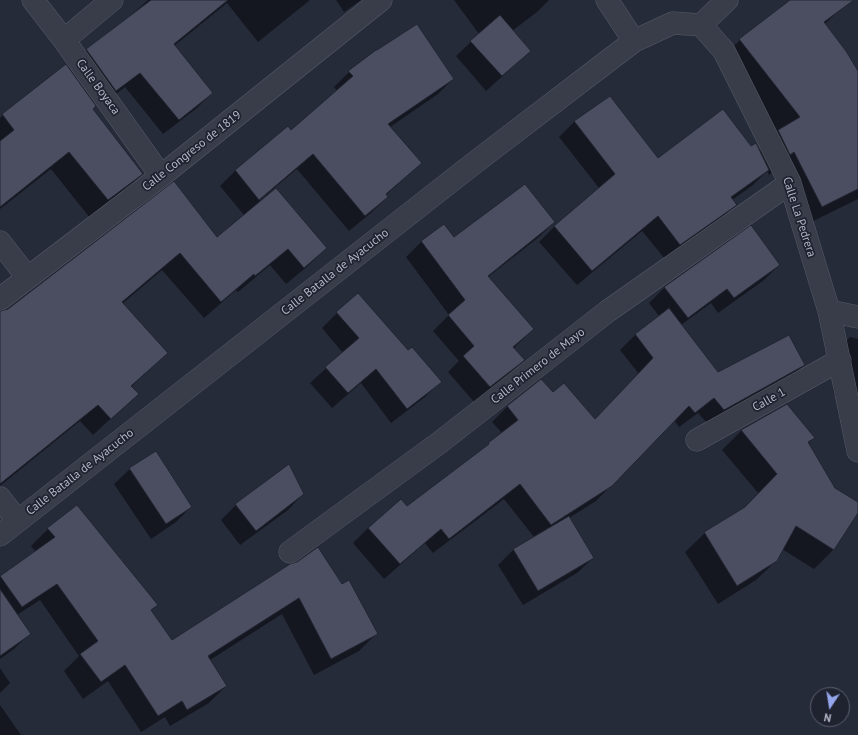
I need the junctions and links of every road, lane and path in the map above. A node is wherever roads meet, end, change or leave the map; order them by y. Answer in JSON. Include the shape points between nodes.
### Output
{"nodes":[{"id":1,"x":33,"y":0,"type":"edge"},
{"id":2,"x":112,"y":0,"type":"edge"},
{"id":3,"x":381,"y":0,"type":"edge"},
{"id":4,"x":607,"y":0,"type":"edge"},
{"id":5,"x":727,"y":0,"type":"edge"},
{"id":6,"x":701,"y":25,"type":"junction"},
{"id":7,"x":64,"y":40,"type":"junction"},
{"id":8,"x":634,"y":42,"type":"junction"},
{"id":9,"x":161,"y":176,"type":"junction"},
{"id":10,"x":790,"y":183,"type":"junction"},
{"id":11,"x":0,"y":242,"type":"edge"},
{"id":12,"x":27,"y":278,"type":"junction"},
{"id":13,"x":0,"y":299,"type":"edge"},
{"id":14,"x":829,"y":311,"type":"junction"},
{"id":15,"x":858,"y":317,"type":"edge"},
{"id":16,"x":840,"y":360,"type":"junction"},
{"id":17,"x":697,"y":440,"type":"dead end"},
{"id":18,"x":858,"y":451,"type":"edge"},
{"id":19,"x":0,"y":498,"type":"edge"},
{"id":20,"x":18,"y":521,"type":"junction"},
{"id":21,"x":0,"y":535,"type":"edge"},
{"id":22,"x":290,"y":552,"type":"dead end"}],
"edges":[{"from":1,"to":7,"type":"street","name":"Calle Boyaca"},
{"from":2,"to":7,"type":"street"},
{"from":3,"to":9,"type":"street","name":"Calle Congreso de 1819"},
{"from":4,"to":8,"type":"street"},
{"from":5,"to":6,"type":"street"},
{"from":6,"to":8,"type":"street","via":[[673,23]]},
{"from":6,"to":10,"type":"street","name":"Calle La Pedrera","via":[[724,51]]},
{"from":7,"to":9,"type":"street","name":"Calle Boyaca"},
{"from":8,"to":20,"type":"street","name":"Calle Batalla de Ayacucho","via":[[473,164]]},
{"from":9,"to":12,"type":"street","name":"Calle Congreso de 1819"},
{"from":10,"to":14,"type":"street","name":"Calle La Pedrera"},
{"from":10,"to":22,"type":"street","name":"Calle Primero de Mayo","via":[[608,311],[439,443]]},
{"from":11,"to":12,"type":"street"},
{"from":12,"to":13,"type":"street","name":"Calle Congreso de 1819"},
{"from":14,"to":15,"type":"street"},
{"from":14,"to":16,"type":"street","name":"Calle La Pedrera"},
{"from":16,"to":17,"type":"street","name":"Calle 1"},
{"from":16,"to":18,"type":"street","name":"Calle La Pedrera"},
{"from":19,"to":20,"type":"street"},
{"from":20,"to":21,"type":"street","name":"Calle Batalla de Ayacucho"}]}
